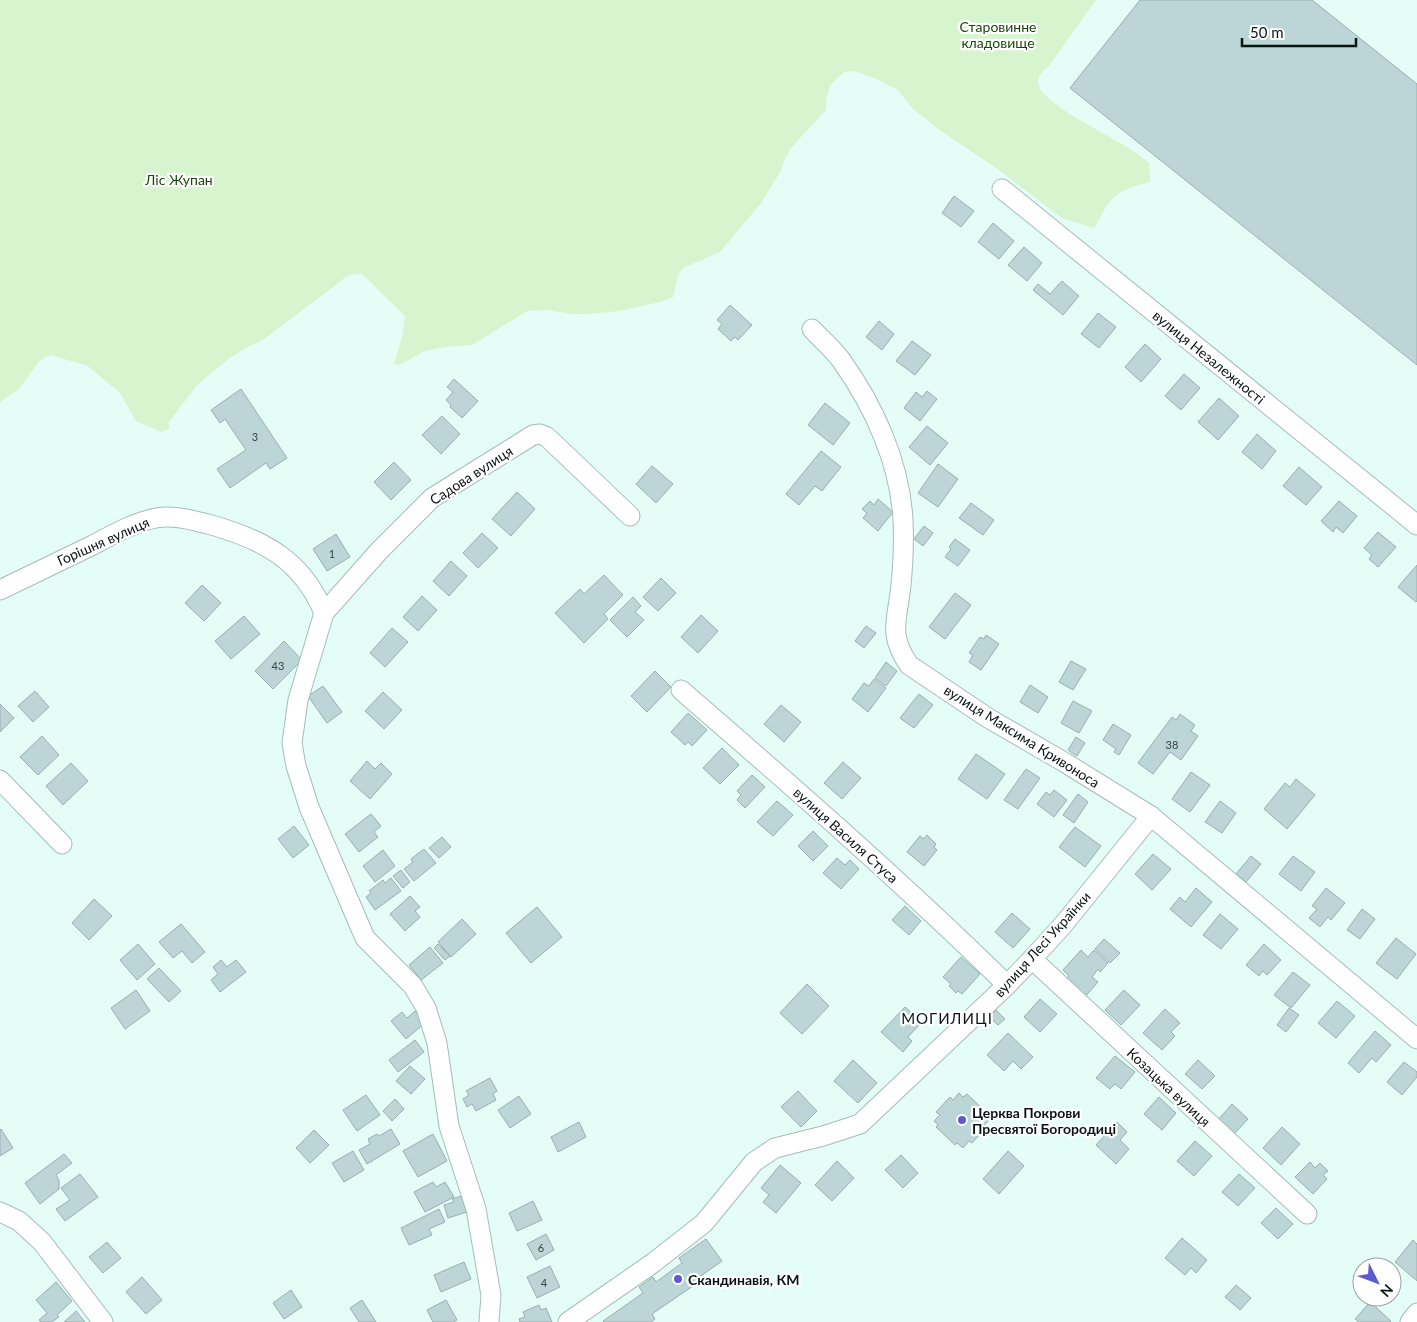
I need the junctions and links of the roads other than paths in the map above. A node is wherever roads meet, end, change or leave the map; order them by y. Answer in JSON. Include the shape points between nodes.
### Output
{"nodes":[{"id":1,"x":1002,"y":189,"type":"dead end"},
{"id":2,"x":812,"y":329,"type":"dead end"},
{"id":3,"x":630,"y":516,"type":"dead end"},
{"id":4,"x":1417,"y":526,"type":"edge"},
{"id":5,"x":0,"y":590,"type":"edge"},
{"id":6,"x":324,"y":613,"type":"junction"},
{"id":7,"x":681,"y":690,"type":"dead end"},
{"id":8,"x":0,"y":780,"type":"edge"},
{"id":9,"x":1151,"y":816,"type":"junction"},
{"id":10,"x":62,"y":844,"type":"dead end"},
{"id":11,"x":1032,"y":959,"type":"junction"},
{"id":12,"x":1007,"y":985,"type":"junction"},
{"id":13,"x":1417,"y":1039,"type":"edge"},
{"id":14,"x":0,"y":1212,"type":"edge"},
{"id":15,"x":1308,"y":1214,"type":"dead end"},
{"id":16,"x":1417,"y":1313,"type":"edge"},
{"id":17,"x":104,"y":1322,"type":"edge"},
{"id":18,"x":489,"y":1322,"type":"edge"},
{"id":19,"x":568,"y":1322,"type":"edge"},
{"id":20,"x":1410,"y":1322,"type":"edge"}],
"edges":[{"from":1,"to":4,"type":"street","name":"вулиця Незалежності"},
{"from":2,"to":9,"type":"street","name":"вулиця Максима Кривоноса","via":[[840,358],[872,409],[895,469],[903,520],[901,586],[896,617],[900,652],[909,664],[988,718]]},
{"from":3,"to":6,"type":"street","name":"Садова вулиця","via":[[547,437],[533,435],[432,498]]},
{"from":5,"to":6,"type":"street","name":"Горішня вулиця","via":[[120,531],[155,518],[185,518],[233,530],[276,552],[304,578]]},
{"from":6,"to":18,"type":"street","via":[[298,700],[292,743],[296,766],[309,807],[365,938],[413,986],[426,1008],[437,1044],[449,1126],[476,1209],[491,1295]]},
{"from":7,"to":12,"type":"street","name":"вулиця Василя Стуса","via":[[941,920]]},
{"from":8,"to":10,"type":"street"},
{"from":9,"to":11,"type":"street","name":"вулиця Лесі Українки"},
{"from":9,"to":13,"type":"street","name":"вулиця Максима Кривоноса"},
{"from":11,"to":12,"type":"street","name":"вулиця Лесі Українки"},
{"from":11,"to":15,"type":"street","name":"Козацька вулиця"},
{"from":12,"to":19,"type":"street","name":"вулиця Лесі Українки","via":[[860,1124],[775,1148],[754,1162],[704,1223]]},
{"from":14,"to":17,"type":"street","via":[[19,1221],[42,1242]]},
{"from":16,"to":20,"type":"street"}]}
